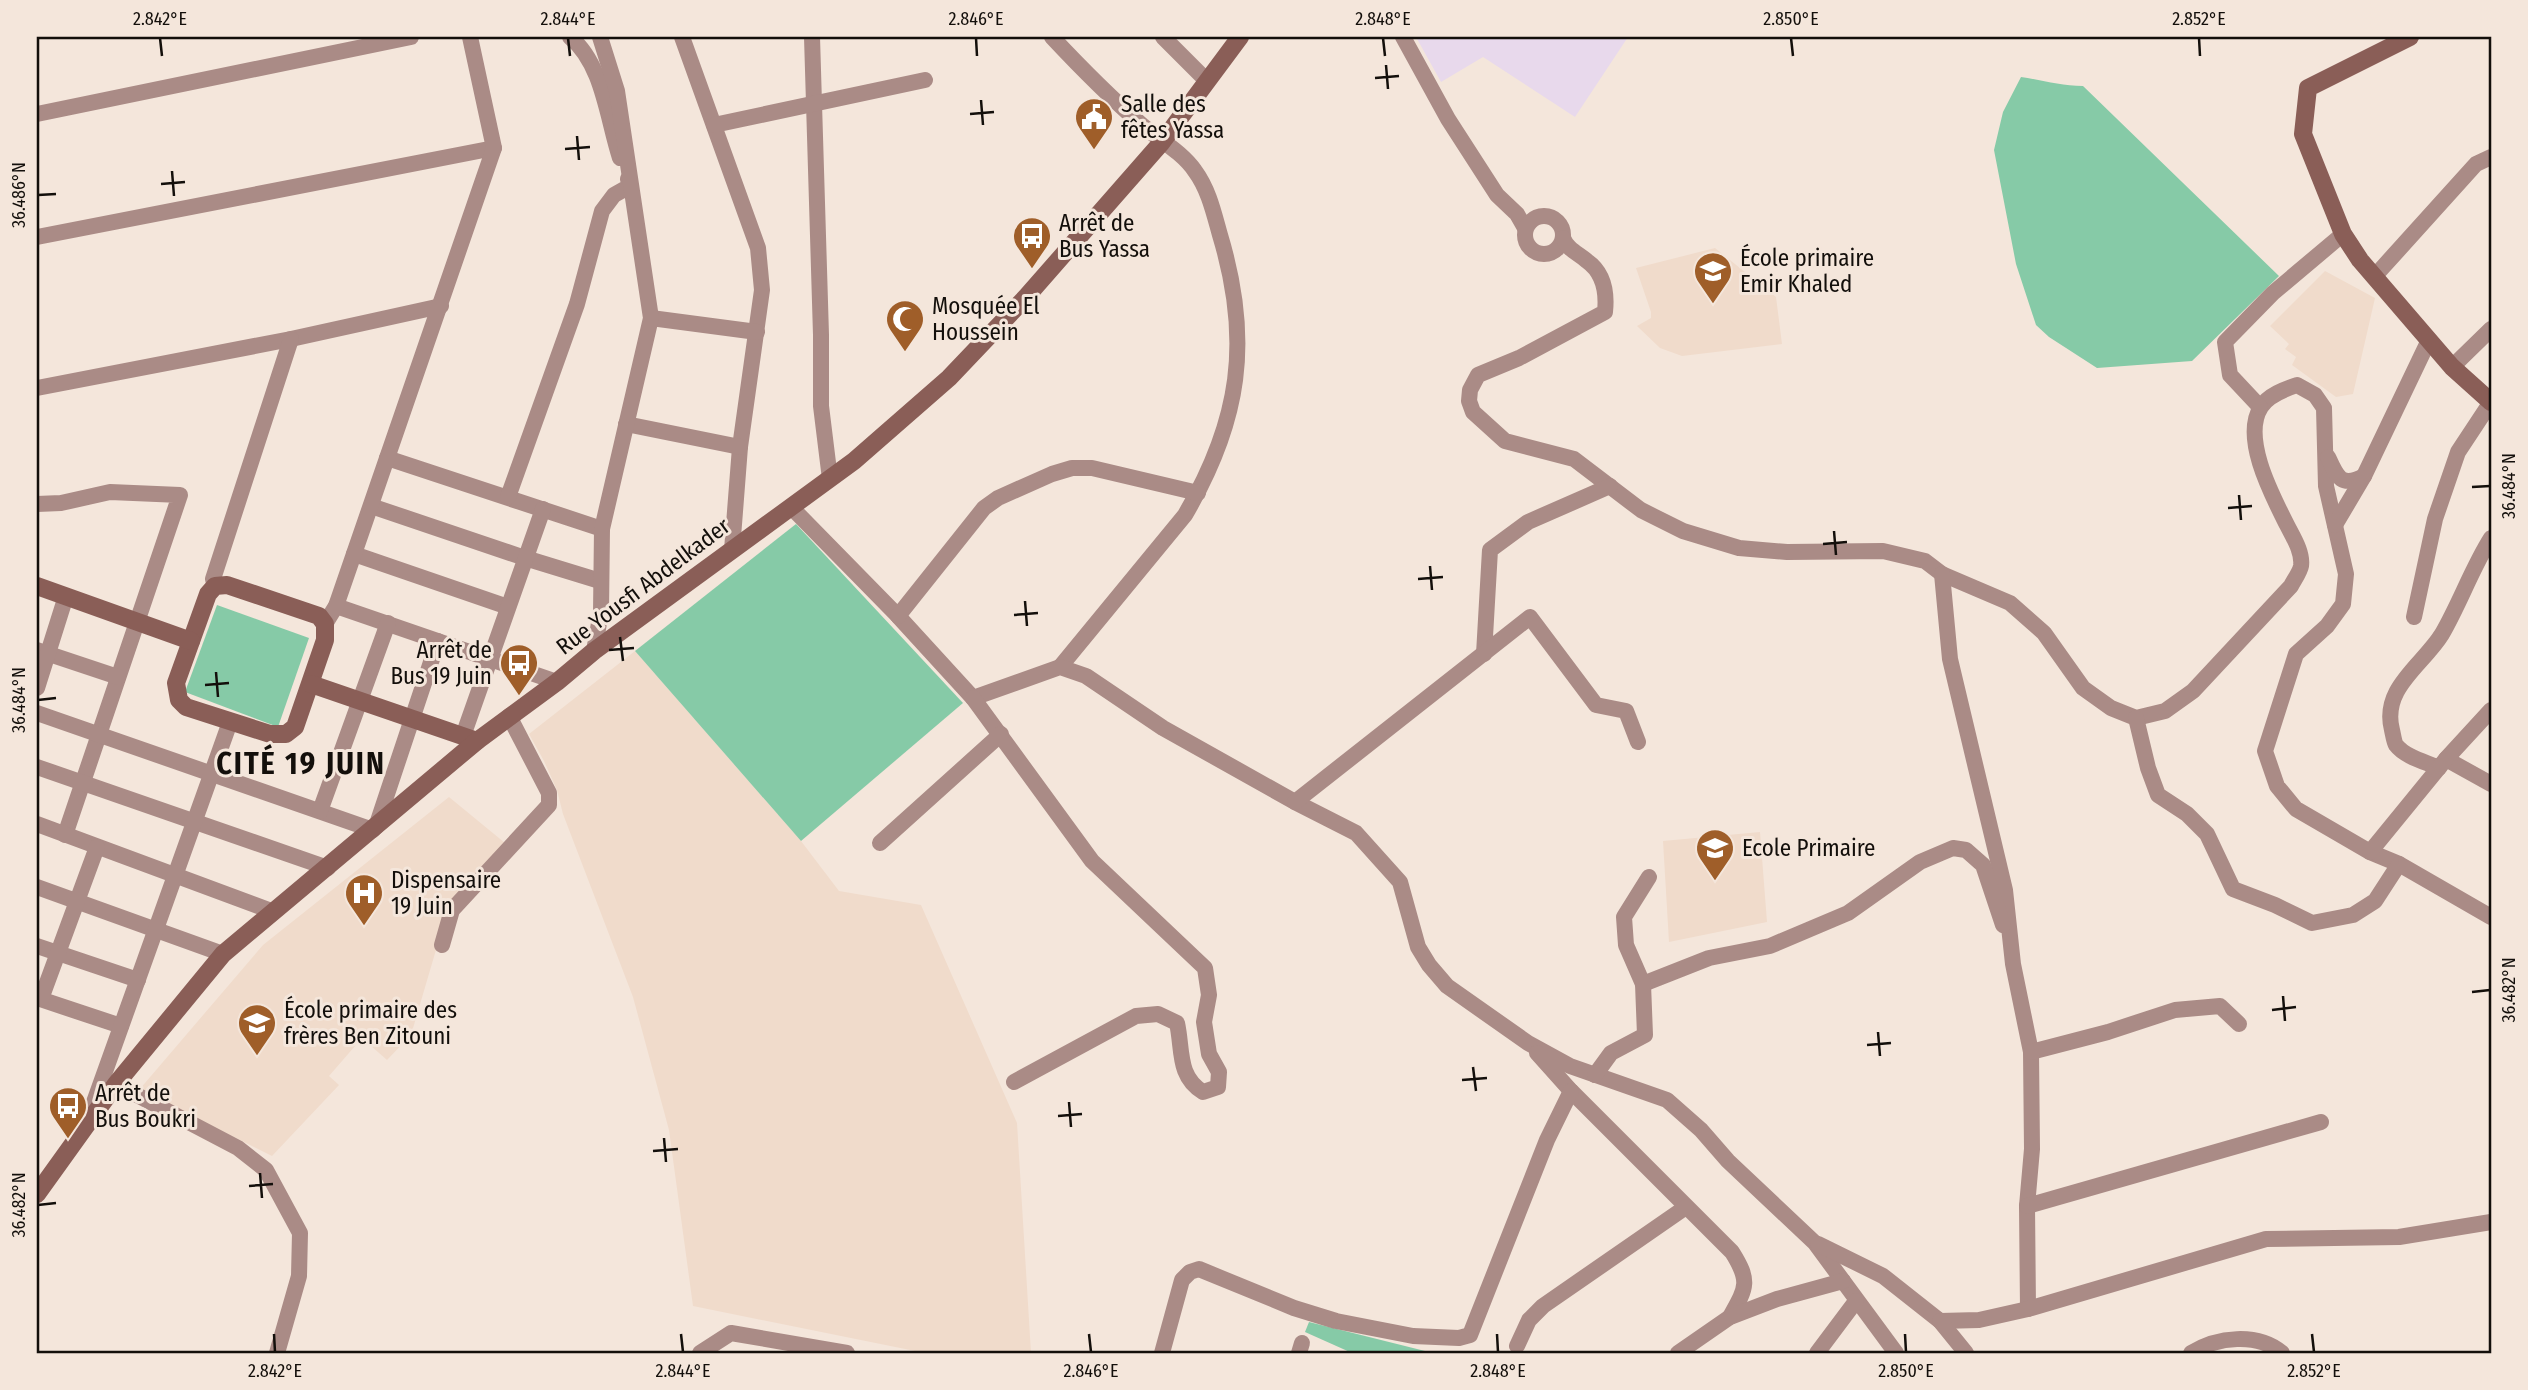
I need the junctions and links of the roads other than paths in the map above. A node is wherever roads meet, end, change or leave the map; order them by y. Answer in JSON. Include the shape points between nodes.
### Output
{"nodes":[{"id":1,"x":411,"y":37,"type":"edge"},
{"id":2,"x":470,"y":37,"type":"edge"},
{"id":3,"x":570,"y":37,"type":"edge"},
{"id":4,"x":600,"y":37,"type":"edge"},
{"id":5,"x":681,"y":37,"type":"edge"},
{"id":6,"x":811,"y":37,"type":"edge"},
{"id":7,"x":1052,"y":37,"type":"edge"},
{"id":8,"x":1163,"y":37,"type":"edge"},
{"id":9,"x":1240,"y":37,"type":"edge"},
{"id":10,"x":1403,"y":37,"type":"edge"},
{"id":11,"x":2410,"y":37,"type":"edge"},
{"id":12,"x":925,"y":80,"type":"dead end"},
{"id":13,"x":1207,"y":81,"type":"junction"},
{"id":14,"x":814,"y":103,"type":"junction"},
{"id":15,"x":37,"y":114,"type":"edge"},
{"id":16,"x":714,"y":125,"type":"junction"},
{"id":17,"x":1162,"y":142,"type":"junction"},
{"id":18,"x":494,"y":148,"type":"junction"},
{"id":19,"x":2491,"y":157,"type":"edge"},
{"id":20,"x":630,"y":186,"type":"junction"},
{"id":21,"x":1525,"y":220,"type":"junction"},
{"id":22,"x":2343,"y":234,"type":"junction"},
{"id":23,"x":37,"y":237,"type":"edge"},
{"id":24,"x":1564,"y":247,"type":"junction"},
{"id":25,"x":2374,"y":277,"type":"junction"},
{"id":26,"x":441,"y":306,"type":"junction"},
{"id":27,"x":651,"y":318,"type":"junction"},
{"id":28,"x":2491,"y":329,"type":"edge"},
{"id":29,"x":757,"y":332,"type":"junction"},
{"id":30,"x":291,"y":339,"type":"junction"},
{"id":31,"x":2429,"y":340,"type":"junction"},
{"id":32,"x":2452,"y":367,"type":"junction"},
{"id":33,"x":37,"y":388,"type":"edge"},
{"id":34,"x":2491,"y":402,"type":"edge"},
{"id":35,"x":2260,"y":407,"type":"junction"},
{"id":36,"x":626,"y":424,"type":"junction"},
{"id":37,"x":740,"y":446,"type":"junction"},
{"id":38,"x":2324,"y":448,"type":"junction"},
{"id":39,"x":387,"y":458,"type":"junction"},
{"id":40,"x":2364,"y":476,"type":"junction"},
{"id":41,"x":830,"y":479,"type":"junction"},
{"id":42,"x":1610,"y":486,"type":"junction"},
{"id":43,"x":1198,"y":493,"type":"junction"},
{"id":44,"x":508,"y":497,"type":"junction"},
{"id":45,"x":37,"y":504,"type":"edge"},
{"id":46,"x":371,"y":506,"type":"junction"},
{"id":47,"x":791,"y":507,"type":"junction"},
{"id":48,"x":543,"y":509,"type":"junction"},
{"id":49,"x":2335,"y":525,"type":"junction"},
{"id":50,"x":602,"y":529,"type":"junction"},
{"id":51,"x":2491,"y":537,"type":"edge"},
{"id":52,"x":732,"y":550,"type":"junction"},
{"id":53,"x":354,"y":554,"type":"junction"},
{"id":54,"x":525,"y":558,"type":"junction"},
{"id":55,"x":1942,"y":574,"type":"junction"},
{"id":56,"x":600,"y":581,"type":"junction"},
{"id":57,"x":37,"y":586,"type":"edge"},
{"id":58,"x":215,"y":586,"type":"junction"},
{"id":59,"x":65,"y":596,"type":"junction"},
{"id":60,"x":336,"y":606,"type":"junction"},
{"id":61,"x":508,"y":607,"type":"junction"},
{"id":62,"x":898,"y":616,"type":"junction"},
{"id":63,"x":2414,"y":617,"type":"dead end"},
{"id":64,"x":137,"y":622,"type":"junction"},
{"id":65,"x":325,"y":624,"type":"junction"},
{"id":66,"x":388,"y":624,"type":"junction"},
{"id":67,"x":438,"y":640,"type":"junction"},
{"id":68,"x":191,"y":641,"type":"junction"},
{"id":69,"x":594,"y":651,"type":"junction"},
{"id":70,"x":42,"y":652,"type":"edge"},
{"id":71,"x":1484,"y":654,"type":"junction"},
{"id":72,"x":490,"y":659,"type":"junction"},
{"id":73,"x":1060,"y":667,"type":"junction"},
{"id":74,"x":118,"y":677,"type":"junction"},
{"id":75,"x":557,"y":682,"type":"junction"},
{"id":76,"x":311,"y":684,"type":"junction"},
{"id":77,"x":37,"y":688,"type":"edge"},
{"id":78,"x":973,"y":698,"type":"junction"},
{"id":79,"x":360,"y":701,"type":"junction"},
{"id":80,"x":2491,"y":710,"type":"edge"},
{"id":81,"x":37,"y":713,"type":"edge"},
{"id":82,"x":509,"y":716,"type":"junction"},
{"id":83,"x":411,"y":718,"type":"junction"},
{"id":84,"x":2136,"y":718,"type":"junction"},
{"id":85,"x":230,"y":722,"type":"junction"},
{"id":86,"x":1001,"y":734,"type":"junction"},
{"id":87,"x":99,"y":735,"type":"junction"},
{"id":88,"x":470,"y":738,"type":"junction"},
{"id":89,"x":1639,"y":742,"type":"dead end"},
{"id":90,"x":2443,"y":764,"type":"junction"},
{"id":91,"x":37,"y":767,"type":"edge"},
{"id":92,"x":212,"y":774,"type":"junction"},
{"id":93,"x":82,"y":783,"type":"junction"},
{"id":94,"x":2491,"y":784,"type":"edge"},
{"id":95,"x":1295,"y":802,"type":"junction"},
{"id":96,"x":320,"y":811,"type":"junction"},
{"id":97,"x":194,"y":822,"type":"junction"},
{"id":98,"x":37,"y":824,"type":"edge"},
{"id":99,"x":374,"y":828,"type":"junction"},
{"id":100,"x":65,"y":835,"type":"junction"},
{"id":101,"x":880,"y":843,"type":"dead end"},
{"id":102,"x":97,"y":847,"type":"junction"},
{"id":103,"x":2370,"y":852,"type":"junction"},
{"id":104,"x":2399,"y":864,"type":"junction"},
{"id":105,"x":328,"y":868,"type":"junction"},
{"id":106,"x":175,"y":875,"type":"junction"},
{"id":107,"x":1649,"y":877,"type":"dead end"},
{"id":108,"x":37,"y":887,"type":"edge"},
{"id":109,"x":76,"y":901,"type":"junction"},
{"id":110,"x":274,"y":912,"type":"junction"},
{"id":111,"x":2491,"y":917,"type":"edge"},
{"id":112,"x":156,"y":929,"type":"junction"},
{"id":113,"x":442,"y":945,"type":"dead end"},
{"id":114,"x":37,"y":946,"type":"edge"},
{"id":115,"x":2012,"y":951,"type":"junction"},
{"id":116,"x":57,"y":953,"type":"junction"},
{"id":117,"x":223,"y":954,"type":"junction"},
{"id":118,"x":138,"y":980,"type":"junction"},
{"id":119,"x":1643,"y":984,"type":"junction"},
{"id":120,"x":39,"y":999,"type":"edge"},
{"id":121,"x":2239,"y":1024,"type":"dead end"},
{"id":122,"x":121,"y":1026,"type":"junction"},
{"id":123,"x":1528,"y":1043,"type":"junction"},
{"id":124,"x":2031,"y":1052,"type":"junction"},
{"id":125,"x":1595,"y":1075,"type":"junction"},
{"id":126,"x":1014,"y":1082,"type":"dead end"},
{"id":127,"x":116,"y":1084,"type":"junction"},
{"id":128,"x":1571,"y":1091,"type":"junction"},
{"id":129,"x":2320,"y":1122,"type":"dead end"},
{"id":130,"x":85,"y":1128,"type":"junction"},
{"id":131,"x":37,"y":1194,"type":"edge"},
{"id":132,"x":2027,"y":1206,"type":"junction"},
{"id":133,"x":1686,"y":1207,"type":"junction"},
{"id":134,"x":2491,"y":1222,"type":"edge"},
{"id":135,"x":1815,"y":1243,"type":"junction"},
{"id":136,"x":1843,"y":1281,"type":"junction"},
{"id":137,"x":1856,"y":1301,"type":"junction"},
{"id":138,"x":2028,"y":1309,"type":"junction"},
{"id":139,"x":1730,"y":1317,"type":"junction"},
{"id":140,"x":1940,"y":1321,"type":"junction"},
{"id":141,"x":1517,"y":1346,"type":"dead end"},
{"id":142,"x":277,"y":1353,"type":"edge"},
{"id":143,"x":700,"y":1353,"type":"edge"},
{"id":144,"x":847,"y":1353,"type":"edge"},
{"id":145,"x":1162,"y":1353,"type":"edge"},
{"id":146,"x":1678,"y":1353,"type":"edge"},
{"id":147,"x":1817,"y":1353,"type":"edge"},
{"id":148,"x":1896,"y":1353,"type":"edge"},
{"id":149,"x":1966,"y":1353,"type":"edge"},
{"id":150,"x":2191,"y":1353,"type":"edge"},
{"id":151,"x":2282,"y":1353,"type":"edge"}],
"edges":[{"from":1,"to":15,"type":"street"},
{"from":2,"to":18,"type":"street"},
{"from":3,"to":20,"type":"street","via":[[588,56],[597,77]]},
{"from":4,"to":20,"type":"street","via":[[617,90]]},
{"from":5,"to":16,"type":"street"},
{"from":6,"to":14,"type":"street"},
{"from":7,"to":17,"type":"street","via":[[1098,87]]},
{"from":8,"to":13,"type":"street"},
{"from":9,"to":13,"type":"main road","name":"Rue Yousfi Abdelkader"},
{"from":10,"to":21,"type":"street","via":[[1497,195]]},
{"from":11,"to":22,"type":"main road","via":[[2308,88],[2303,134]]},
{"from":12,"to":14,"type":"street"},
{"from":13,"to":17,"type":"main road","name":"Rue Yousfi Abdelkader"},
{"from":14,"to":16,"type":"street"},
{"from":14,"to":41,"type":"street","via":[[821,406]]},
{"from":16,"to":29,"type":"street","via":[[758,248],[762,290]]},
{"from":17,"to":41,"type":"main road","name":"Rue Yousfi Abdelkader","via":[[949,378]]},
{"from":17,"to":43,"type":"street","via":[[1194,169],[1205,188],[1235,293],[1239,349],[1229,418]]},
{"from":18,"to":23,"type":"street"},
{"from":18,"to":26,"type":"street"},
{"from":19,"to":25,"type":"street","via":[[2476,164]]},
{"from":20,"to":27,"type":"street"},
{"from":20,"to":44,"type":"street","via":[[614,195],[602,211],[577,304]]},
{"from":21,"to":24,"type":"street","via":[[1552,217],[1561,226]]},
{"from":21,"to":24,"type":"street","via":[[1525,242],[1532,251],[1544,254]]},
{"from":22,"to":25,"type":"main road"},
{"from":22,"to":35,"type":"street","via":[[2273,293],[2225,342],[2230,376]]},
{"from":24,"to":42,"type":"street","via":[[1590,263],[1600,276],[1607,294],[1605,312],[1478,375],[1469,401],[1473,412],[1505,441],[1574,459]]},
{"from":25,"to":31,"type":"main road"},
{"from":26,"to":30,"type":"street"},
{"from":26,"to":39,"type":"street"},
{"from":27,"to":29,"type":"street"},
{"from":27,"to":36,"type":"street"},
{"from":28,"to":32,"type":"street"},
{"from":29,"to":37,"type":"street"},
{"from":30,"to":33,"type":"street"},
{"from":30,"to":58,"type":"street","via":[[213,579]]},
{"from":31,"to":32,"type":"main road"},
{"from":31,"to":40,"type":"street"},
{"from":32,"to":34,"type":"main road"},
{"from":34,"to":63,"type":"street","via":[[2458,453],[2435,519]]},
{"from":35,"to":38,"type":"street","via":[[2279,391],[2297,385],[2315,395],[2324,408]]},
{"from":35,"to":84,"type":"street","via":[[2256,445],[2264,478],[2298,548],[2301,567],[2291,586],[2193,691],[2165,711]]},
{"from":36,"to":37,"type":"street"},
{"from":36,"to":50,"type":"street"},
{"from":37,"to":52,"type":"street"},
{"from":38,"to":40,"type":"street","via":[[2336,475],[2345,482]]},
{"from":38,"to":49,"type":"street"},
{"from":39,"to":44,"type":"street"},
{"from":39,"to":46,"type":"street"},
{"from":40,"to":49,"type":"street"},
{"from":41,"to":47,"type":"main road","name":"Rue Yousfi Abdelkader"},
{"from":42,"to":55,"type":"street","via":[[1641,510],[1683,531],[1739,548],[1883,551],[1925,561]]},
{"from":42,"to":71,"type":"street","via":[[1528,522],[1490,550]]},
{"from":43,"to":62,"type":"street","via":[[1092,468],[1052,474],[984,509]]},
{"from":43,"to":73,"type":"street"},
{"from":44,"to":48,"type":"street"},
{"from":45,"to":64,"type":"street","via":[[110,492],[180,495]]},
{"from":46,"to":53,"type":"street"},
{"from":46,"to":54,"type":"street"},
{"from":47,"to":52,"type":"main road","name":"Rue Yousfi Abdelkader"},
{"from":47,"to":62,"type":"street"},
{"from":48,"to":50,"type":"street"},
{"from":48,"to":54,"type":"street"},
{"from":49,"to":103,"type":"street","via":[[2346,574],[2343,604],[2296,654],[2265,751],[2277,786],[2296,810]]},
{"from":50,"to":56,"type":"street"},
{"from":51,"to":90,"type":"street","via":[[2441,635],[2390,703],[2396,745],[2410,756]]},
{"from":52,"to":69,"type":"main road","name":"Rue Yousfi Abdelkader"},
{"from":53,"to":60,"type":"street"},
{"from":53,"to":61,"type":"street"},
{"from":54,"to":56,"type":"street"},
{"from":54,"to":61,"type":"street"},
{"from":55,"to":84,"type":"street","via":[[2010,603],[2044,633],[2083,688],[2111,708]]},
{"from":55,"to":115,"type":"street","via":[[1950,659],[2005,890]]},
{"from":56,"to":69,"type":"street","via":[[601,612]]},
{"from":57,"to":59,"type":"main road"},
{"from":58,"to":65,"type":"main road","via":[[227,585],[319,616]]},
{"from":58,"to":68,"type":"main road"},
{"from":59,"to":64,"type":"main road"},
{"from":59,"to":70,"type":"street"},
{"from":60,"to":65,"type":"street"},
{"from":60,"to":66,"type":"street"},
{"from":61,"to":72,"type":"street"},
{"from":62,"to":78,"type":"street"},
{"from":64,"to":68,"type":"main road"},
{"from":64,"to":74,"type":"street"},
{"from":65,"to":76,"type":"main road","via":[[325,640]]},
{"from":66,"to":67,"type":"street"},
{"from":66,"to":79,"type":"street"},
{"from":67,"to":72,"type":"street"},
{"from":67,"to":83,"type":"street"},
{"from":68,"to":85,"type":"main road","via":[[176,683],[179,700]]},
{"from":69,"to":75,"type":"main road","name":"Rue Yousfi Abdelkader"},
{"from":70,"to":74,"type":"street"},
{"from":70,"to":77,"type":"street"},
{"from":71,"to":89,"type":"street","via":[[1530,617],[1596,705],[1626,711]]},
{"from":71,"to":95,"type":"street"},
{"from":72,"to":75,"type":"street"},
{"from":72,"to":88,"type":"street"},
{"from":73,"to":78,"type":"street"},
{"from":73,"to":95,"type":"street","via":[[1086,676],[1163,728]]},
{"from":74,"to":87,"type":"street"},
{"from":75,"to":82,"type":"main road","name":"Rue Yousfi Abdelkader"},
{"from":76,"to":79,"type":"main road"},
{"from":76,"to":85,"type":"main road","via":[[295,727],[286,734]]},
{"from":78,"to":86,"type":"street"},
{"from":79,"to":83,"type":"main road"},
{"from":79,"to":96,"type":"street"},
{"from":80,"to":90,"type":"street"},
{"from":81,"to":87,"type":"street"},
{"from":82,"to":88,"type":"main road","name":"Rue Yousfi Abdelkader"},
{"from":82,"to":113,"type":"street","via":[[549,793],[549,804],[452,910]]},
{"from":83,"to":88,"type":"main road"},
{"from":83,"to":99,"type":"street"},
{"from":84,"to":104,"type":"street","via":[[2158,795],[2207,834],[2233,889],[2312,923],[2353,915],[2375,901]]},
{"from":85,"to":92,"type":"street"},
{"from":86,"to":101,"type":"street"},
{"from":86,"to":126,"type":"street","via":[[1092,860],[1205,968],[1209,995],[1204,1022],[1209,1054],[1219,1072],[1218,1087],[1203,1092],[1192,1085],[1184,1074],[1177,1023],[1158,1014],[1136,1016]]},
{"from":87,"to":92,"type":"street"},
{"from":87,"to":93,"type":"street"},
{"from":88,"to":99,"type":"main road","name":"Rue Yousfi Abdelkader"},
{"from":90,"to":94,"type":"street"},
{"from":90,"to":103,"type":"street"},
{"from":91,"to":93,"type":"street"},
{"from":92,"to":96,"type":"street"},
{"from":92,"to":97,"type":"street"},
{"from":93,"to":97,"type":"street"},
{"from":93,"to":100,"type":"street"},
{"from":95,"to":123,"type":"street","via":[[1356,833],[1400,882],[1418,947],[1429,965],[1447,986]]},
{"from":96,"to":99,"type":"street"},
{"from":97,"to":105,"type":"street"},
{"from":97,"to":106,"type":"street"},
{"from":98,"to":100,"type":"street"},
{"from":99,"to":105,"type":"main road","name":"Rue Yousfi Abdelkader"},
{"from":100,"to":102,"type":"street"},
{"from":102,"to":106,"type":"street"},
{"from":102,"to":109,"type":"street"},
{"from":103,"to":104,"type":"street"},
{"from":104,"to":111,"type":"street"},
{"from":105,"to":110,"type":"main road","name":"Rue Yousfi Abdelkader"},
{"from":106,"to":110,"type":"street"},
{"from":106,"to":112,"type":"street"},
{"from":107,"to":119,"type":"street","via":[[1624,917],[1626,945]]},
{"from":108,"to":109,"type":"street"},
{"from":109,"to":112,"type":"street"},
{"from":109,"to":116,"type":"street"},
{"from":110,"to":117,"type":"main road","name":"Rue Yousfi Abdelkader"},
{"from":112,"to":117,"type":"street"},
{"from":112,"to":118,"type":"street"},
{"from":114,"to":116,"type":"street"},
{"from":115,"to":119,"type":"street","via":[[1983,865],[1966,850],[1953,848],[1920,862],[1848,913],[1770,946],[1709,958]]},
{"from":115,"to":124,"type":"street"},
{"from":116,"to":118,"type":"street"},
{"from":116,"to":120,"type":"street"},
{"from":117,"to":127,"type":"main road","name":"Rue Yousfi Abdelkader"},
{"from":118,"to":122,"type":"street"},
{"from":119,"to":125,"type":"street","via":[[1645,1035],[1611,1053]]},
{"from":120,"to":122,"type":"street"},
{"from":121,"to":124,"type":"street","via":[[2220,1006],[2175,1010]]},
{"from":122,"to":130,"type":"street"},
{"from":123,"to":125,"type":"street"},
{"from":123,"to":128,"type":"street"},
{"from":124,"to":132,"type":"street","via":[[2032,1149]]},
{"from":125,"to":135,"type":"street","via":[[1667,1101]]},
{"from":127,"to":130,"type":"main road","name":"Rue Yousfi Abdelkader"},
{"from":127,"to":142,"type":"street","via":[[237,1148],[266,1170],[300,1233],[299,1276]]},
{"from":128,"to":133,"type":"street"},
{"from":128,"to":145,"type":"street","via":[[1470,1335],[1413,1336],[1336,1321],[1199,1269],[1182,1280]]},
{"from":129,"to":132,"type":"street"},
{"from":130,"to":131,"type":"main road","name":"Rue Yousfi Abdelkader"},
{"from":132,"to":138,"type":"street"},
{"from":133,"to":139,"type":"street","via":[[1732,1252],[1743,1270],[1746,1282]]},
{"from":133,"to":141,"type":"street","via":[[1543,1306],[1529,1320]]},
{"from":134,"to":138,"type":"street","via":[[2399,1237],[2266,1239]]},
{"from":135,"to":136,"type":"street"},
{"from":135,"to":140,"type":"street","via":[[1883,1276]]},
{"from":136,"to":137,"type":"street"},
{"from":136,"to":139,"type":"street"},
{"from":137,"to":147,"type":"street"},
{"from":137,"to":148,"type":"street"},
{"from":138,"to":140,"type":"street","via":[[1979,1320]]},
{"from":139,"to":146,"type":"street"},
{"from":140,"to":149,"type":"street"},
{"from":143,"to":144,"type":"street","via":[[731,1333]]},
{"from":150,"to":151,"type":"street","via":[[2240,1337]]}]}
